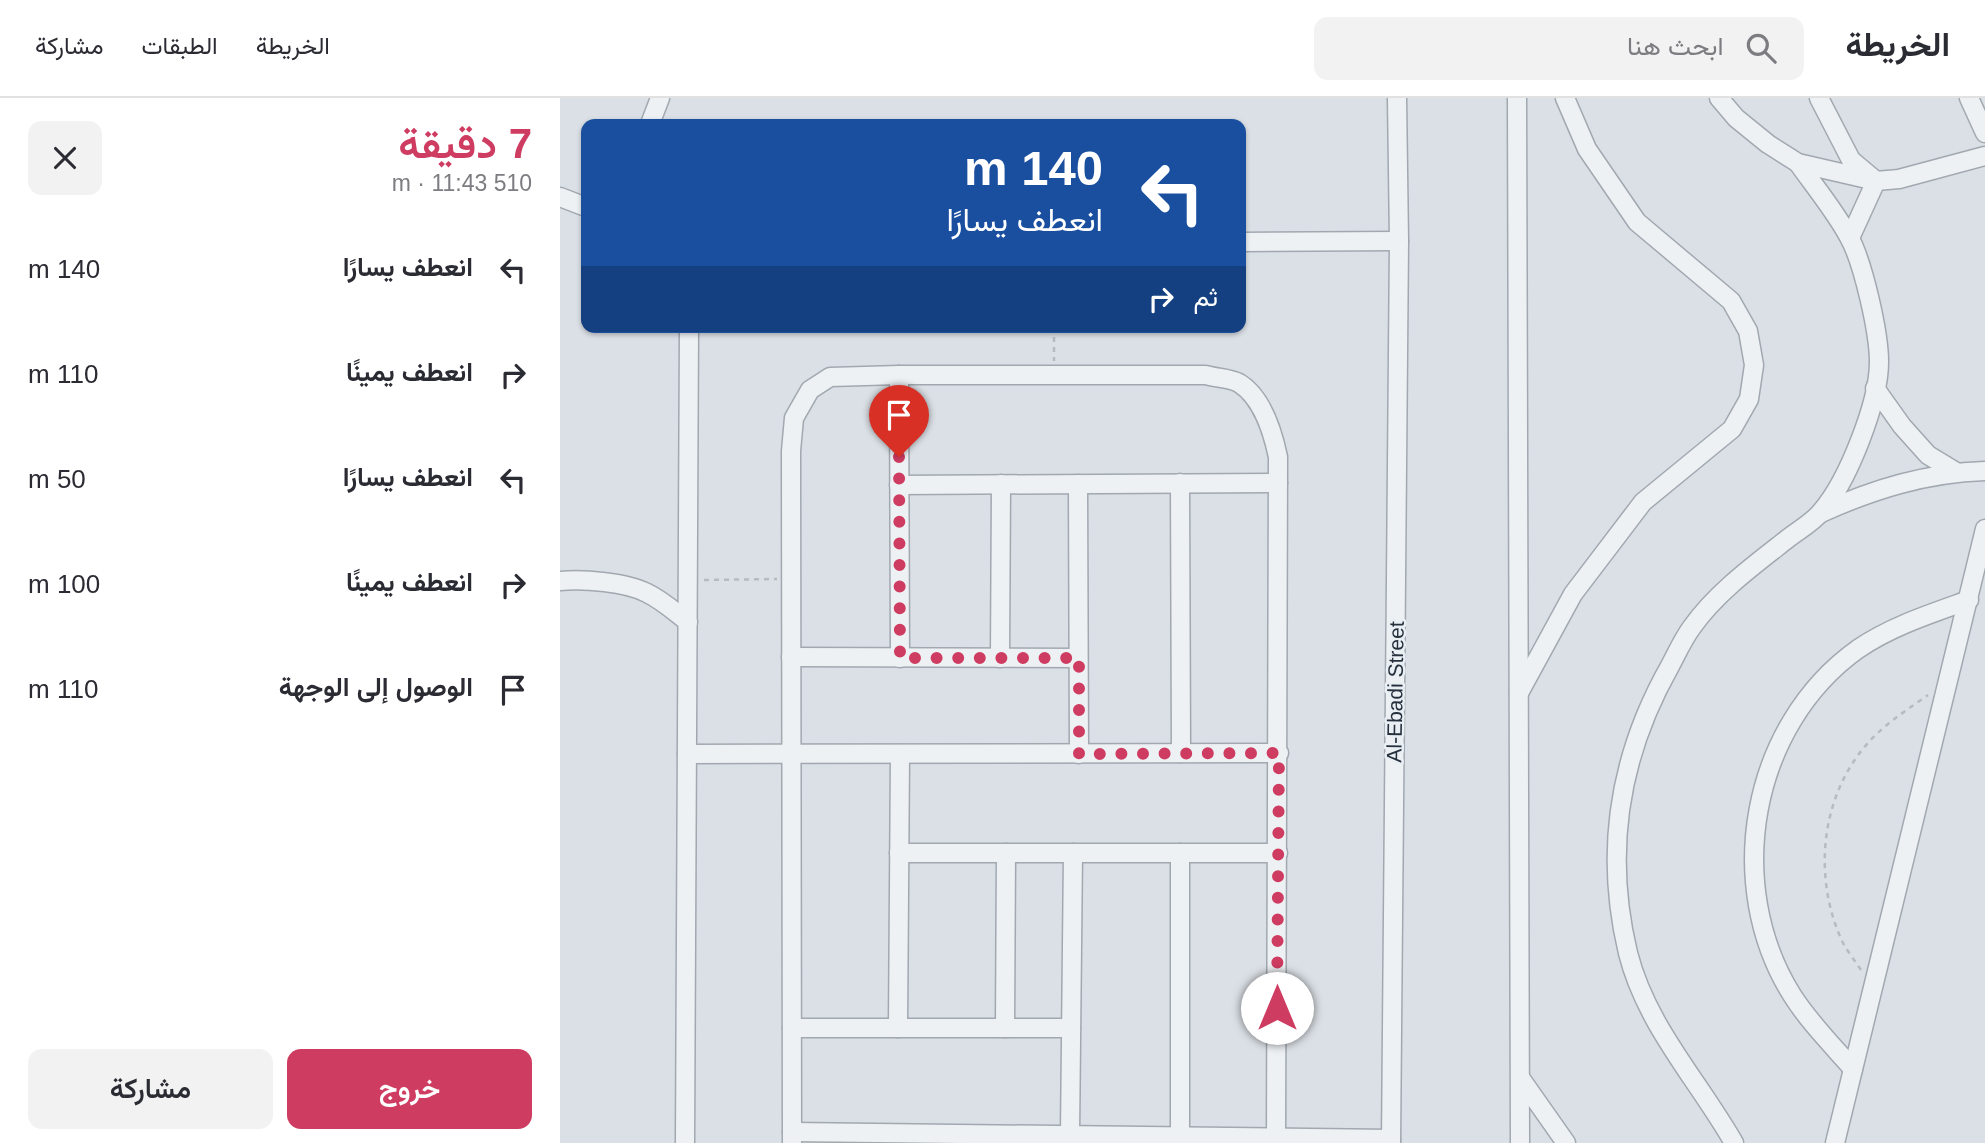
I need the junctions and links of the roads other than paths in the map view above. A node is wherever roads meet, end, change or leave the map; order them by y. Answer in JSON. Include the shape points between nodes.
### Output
{"nodes":[{"id":1,"x":660,"y":98,"type":"edge"},
{"id":2,"x":1397,"y":98,"type":"edge"},
{"id":3,"x":1517,"y":98,"type":"edge"},
{"id":4,"x":1564,"y":98,"type":"edge"},
{"id":5,"x":1719,"y":98,"type":"edge"},
{"id":6,"x":1819,"y":98,"type":"edge"},
{"id":7,"x":1969,"y":98,"type":"edge"},
{"id":8,"x":652,"y":119,"type":"edge"},
{"id":9,"x":1985,"y":133,"type":"edge"},
{"id":10,"x":1985,"y":156,"type":"edge"},
{"id":11,"x":1798,"y":163,"type":"junction"},
{"id":12,"x":1875,"y":181,"type":"junction"},
{"id":13,"x":560,"y":197,"type":"edge"},
{"id":14,"x":581,"y":205,"type":"edge"},
{"id":15,"x":1850,"y":238,"type":"junction"},
{"id":16,"x":1399,"y":241,"type":"junction"},
{"id":17,"x":1246,"y":242,"type":"edge"},
{"id":18,"x":689,"y":333,"type":"edge"},
{"id":19,"x":899,"y":374,"type":"junction"},
{"id":20,"x":1875,"y":388,"type":"junction"},
{"id":21,"x":1985,"y":471,"type":"edge"},
{"id":22,"x":1955,"y":472,"type":"junction"},
{"id":23,"x":1180,"y":483,"type":"junction"},
{"id":24,"x":1278,"y":483,"type":"junction"},
{"id":25,"x":1001,"y":484,"type":"junction"},
{"id":26,"x":1078,"y":484,"type":"junction"},
{"id":27,"x":899,"y":485,"type":"junction"},
{"id":28,"x":1821,"y":513,"type":"junction"},
{"id":29,"x":1985,"y":528,"type":"edge"},
{"id":30,"x":560,"y":581,"type":"edge"},
{"id":31,"x":1969,"y":600,"type":"junction"},
{"id":32,"x":688,"y":622,"type":"junction"},
{"id":33,"x":791,"y":657,"type":"junction"},
{"id":34,"x":900,"y":658,"type":"junction"},
{"id":35,"x":1000,"y":658,"type":"junction"},
{"id":36,"x":1079,"y":658,"type":"junction"},
{"id":37,"x":1518,"y":696,"type":"junction"},
{"id":38,"x":1181,"y":753,"type":"junction"},
{"id":39,"x":1279,"y":753,"type":"junction"},
{"id":40,"x":687,"y":754,"type":"junction"},
{"id":41,"x":791,"y":754,"type":"junction"},
{"id":42,"x":900,"y":754,"type":"junction"},
{"id":43,"x":1079,"y":754,"type":"junction"},
{"id":44,"x":899,"y":853,"type":"junction"},
{"id":45,"x":1006,"y":853,"type":"junction"},
{"id":46,"x":1073,"y":853,"type":"junction"},
{"id":47,"x":1180,"y":853,"type":"junction"},
{"id":48,"x":1278,"y":853,"type":"junction"},
{"id":49,"x":792,"y":1028,"type":"junction"},
{"id":50,"x":898,"y":1028,"type":"junction"},
{"id":51,"x":1005,"y":1028,"type":"junction"},
{"id":52,"x":1071,"y":1028,"type":"junction"},
{"id":53,"x":1853,"y":1069,"type":"junction"},
{"id":54,"x":1521,"y":1079,"type":"junction"},
{"id":55,"x":1070,"y":1135,"type":"junction"},
{"id":56,"x":1180,"y":1136,"type":"junction"},
{"id":57,"x":792,"y":1138,"type":"edge"},
{"id":58,"x":898,"y":1138,"type":"edge"},
{"id":59,"x":999,"y":1139,"type":"edge"},
{"id":60,"x":1276,"y":1140,"type":"edge"},
{"id":61,"x":1391,"y":1141,"type":"edge"},
{"id":62,"x":1735,"y":1142,"type":"edge"},
{"id":63,"x":685,"y":1143,"type":"edge"},
{"id":64,"x":1520,"y":1143,"type":"edge"},
{"id":65,"x":1566,"y":1143,"type":"edge"},
{"id":66,"x":1835,"y":1143,"type":"edge"}],
"edges":[{"from":1,"to":8,"type":"street"},
{"from":2,"to":16,"type":"street","name":"Al-Ebadi Street"},
{"from":3,"to":37,"type":"street"},
{"from":4,"to":37,"type":"street","via":[[1587,149],[1637,222],[1731,301],[1748,331],[1755,365],[1749,399],[1732,429],[1643,502],[1573,594]]},
{"from":5,"to":11,"type":"street","via":[[1768,144]]},
{"from":6,"to":12,"type":"street","via":[[1851,160]]},
{"from":7,"to":9,"type":"street"},
{"from":10,"to":12,"type":"street"},
{"from":11,"to":12,"type":"street"},
{"from":11,"to":15,"type":"street"},
{"from":12,"to":15,"type":"street"},
{"from":13,"to":14,"type":"street"},
{"from":15,"to":20,"type":"street","via":[[1870,299],[1879,361]]},
{"from":16,"to":17,"type":"street"},
{"from":16,"to":61,"type":"street","name":"Al-Ebadi Street"},
{"from":18,"to":32,"type":"street"},
{"from":19,"to":24,"type":"street","via":[[1206,375],[1239,383],[1272,429]]},
{"from":19,"to":27,"type":"street"},
{"from":19,"to":33,"type":"street","via":[[830,377],[810,390],[793,418]]},
{"from":20,"to":22,"type":"street","via":[[1928,455]]},
{"from":20,"to":28,"type":"street","via":[[1861,440]]},
{"from":21,"to":22,"type":"street"},
{"from":22,"to":28,"type":"street","via":[[1909,480]]},
{"from":23,"to":24,"type":"street"},
{"from":23,"to":26,"type":"street"},
{"from":23,"to":38,"type":"street"},
{"from":24,"to":39,"type":"street"},
{"from":25,"to":26,"type":"street"},
{"from":25,"to":27,"type":"street"},
{"from":25,"to":35,"type":"street"},
{"from":26,"to":36,"type":"street"},
{"from":27,"to":34,"type":"street"},
{"from":28,"to":62,"type":"street","via":[[1740,576],[1692,627],[1642,724],[1627,771],[1616,832],[1620,904],[1629,954],[1645,1000],[1671,1049]]},
{"from":29,"to":31,"type":"street"},
{"from":30,"to":32,"type":"street","via":[[632,587]]},
{"from":31,"to":53,"type":"street"},
{"from":31,"to":53,"type":"street","via":[[1898,625],[1857,650],[1821,682],[1792,721],[1770,764],[1757,810],[1753,858],[1757,906],[1771,953],[1793,996]]},
{"from":32,"to":40,"type":"street"},
{"from":33,"to":34,"type":"street"},
{"from":33,"to":41,"type":"street"},
{"from":34,"to":35,"type":"street"},
{"from":35,"to":36,"type":"street"},
{"from":36,"to":43,"type":"street"},
{"from":37,"to":54,"type":"street"},
{"from":38,"to":39,"type":"street"},
{"from":38,"to":43,"type":"street"},
{"from":39,"to":48,"type":"street"},
{"from":40,"to":41,"type":"street"},
{"from":40,"to":63,"type":"street"},
{"from":41,"to":42,"type":"street"},
{"from":41,"to":49,"type":"street"},
{"from":42,"to":43,"type":"street"},
{"from":42,"to":44,"type":"street"},
{"from":44,"to":45,"type":"street"},
{"from":44,"to":50,"type":"street"},
{"from":45,"to":46,"type":"street"},
{"from":45,"to":51,"type":"street"},
{"from":46,"to":47,"type":"street"},
{"from":46,"to":52,"type":"street"},
{"from":47,"to":48,"type":"street"},
{"from":47,"to":56,"type":"street"},
{"from":48,"to":60,"type":"street"},
{"from":49,"to":50,"type":"street"},
{"from":49,"to":57,"type":"street"},
{"from":50,"to":51,"type":"street"},
{"from":51,"to":52,"type":"street"},
{"from":52,"to":55,"type":"street"},
{"from":53,"to":66,"type":"street"},
{"from":54,"to":64,"type":"street"},
{"from":54,"to":65,"type":"street"},
{"from":55,"to":56,"type":"street"},
{"from":55,"to":59,"type":"street"},
{"from":56,"to":60,"type":"street"},
{"from":57,"to":58,"type":"street"},
{"from":58,"to":59,"type":"street"},
{"from":60,"to":61,"type":"street"}]}
